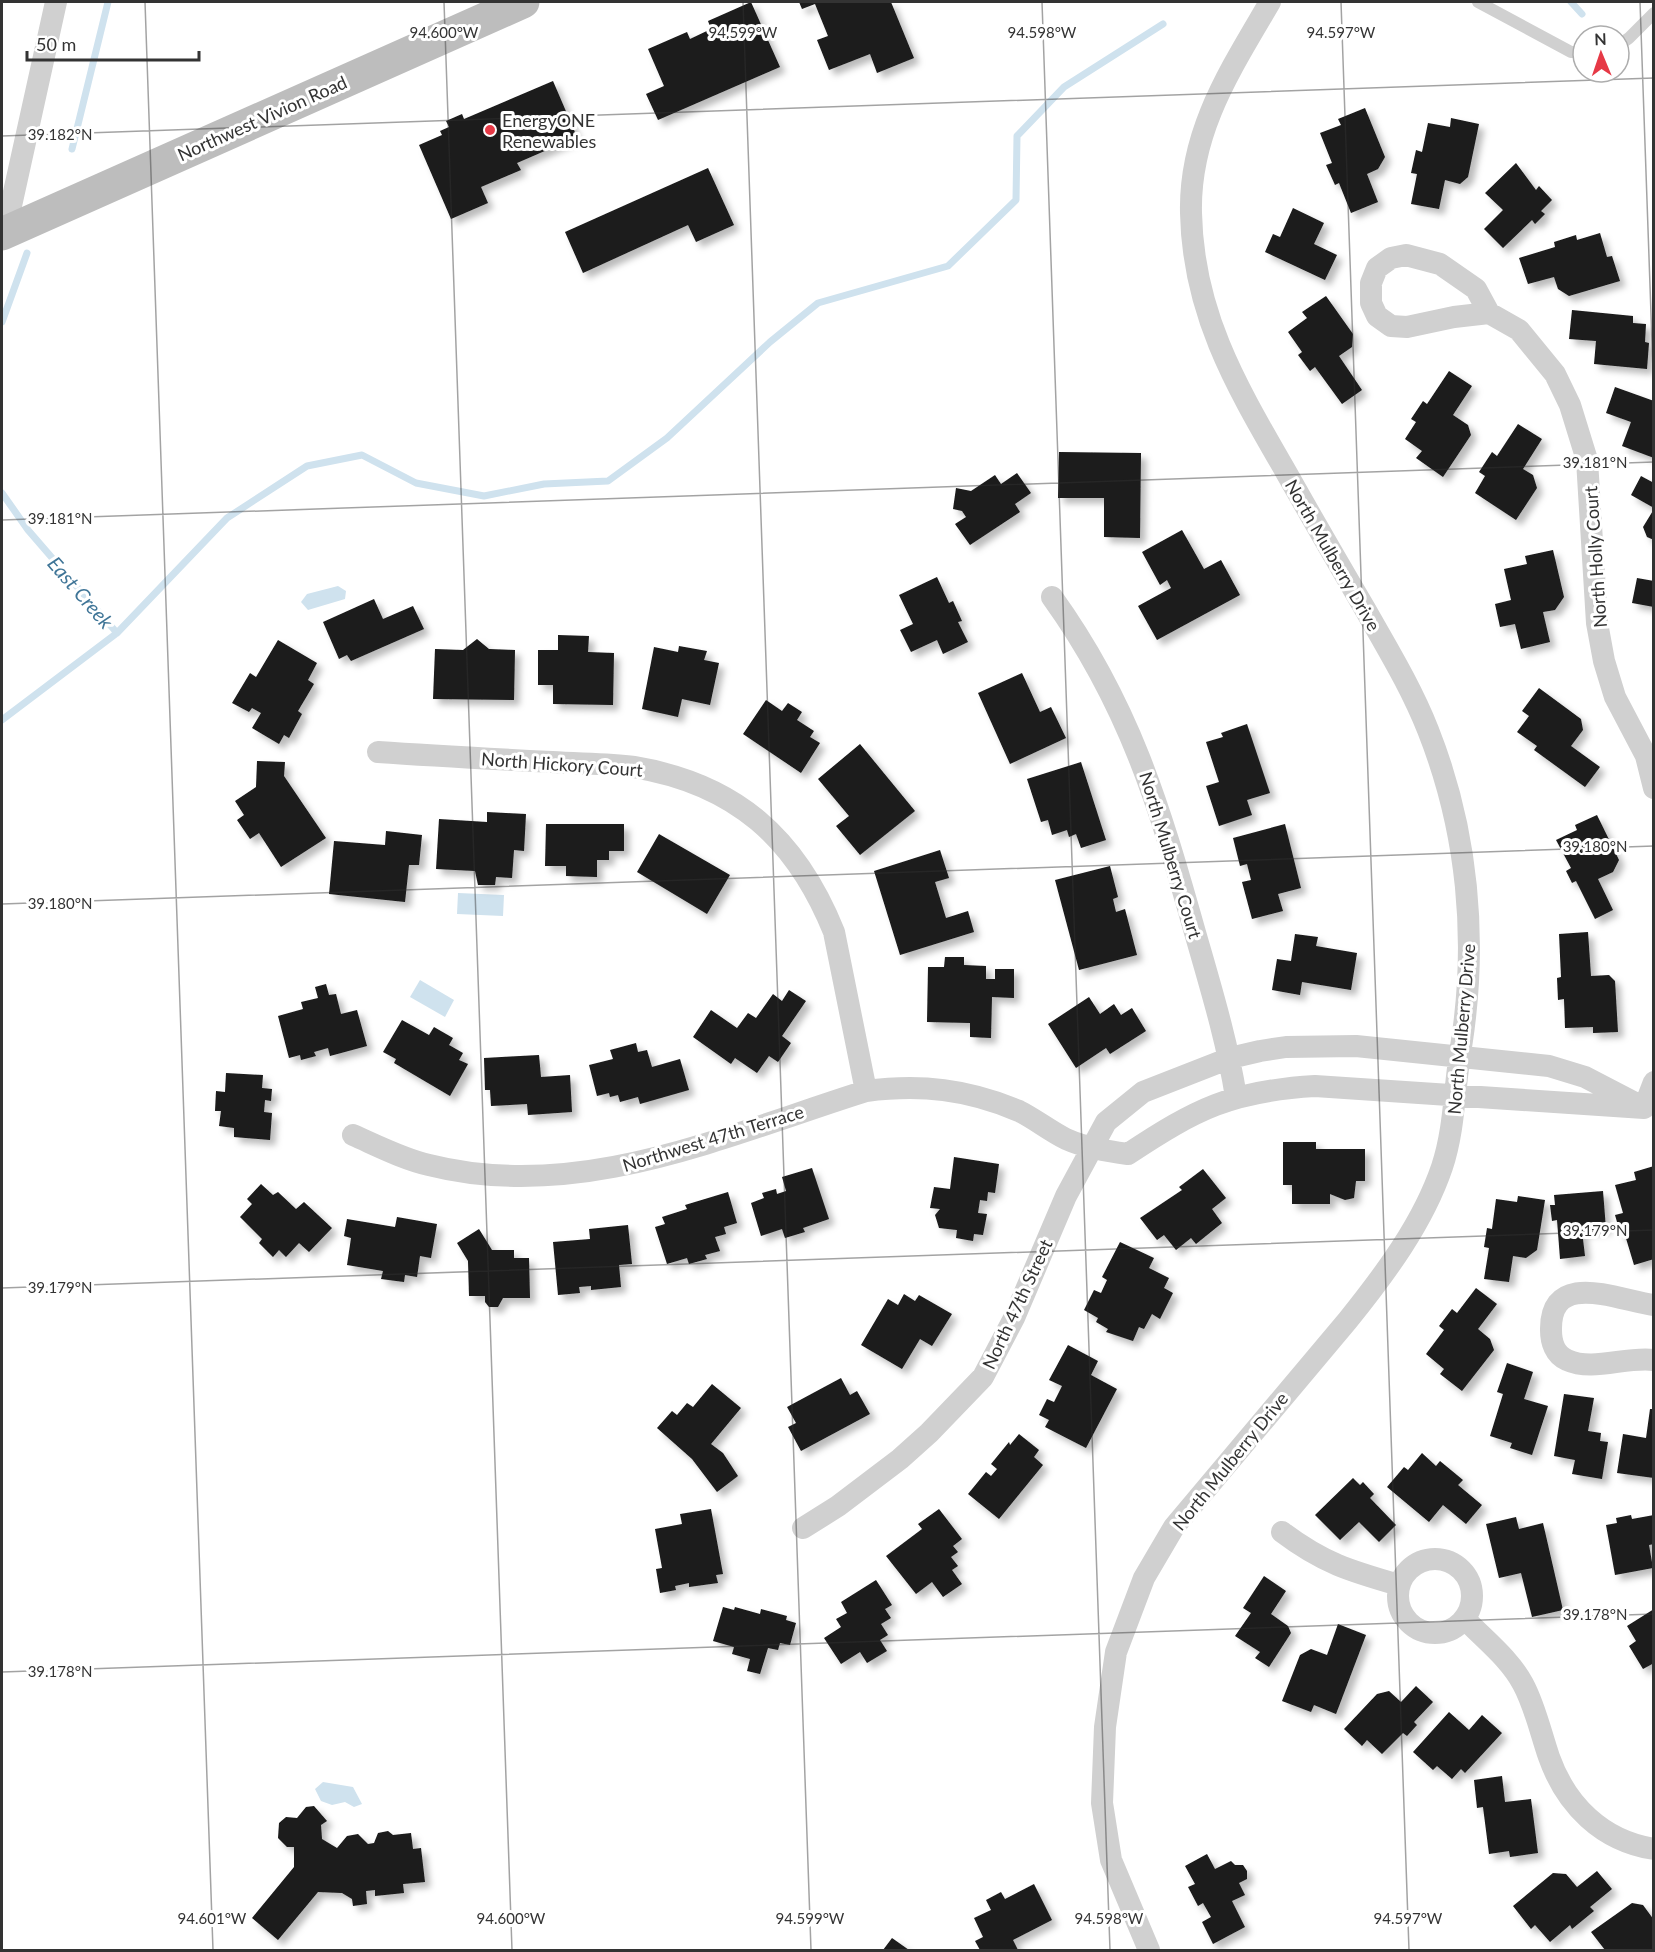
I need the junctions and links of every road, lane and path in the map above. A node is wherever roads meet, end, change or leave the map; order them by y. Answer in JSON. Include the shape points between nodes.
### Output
{"nodes":[{"id":1,"x":56,"y":2,"type":"edge"},
{"id":2,"x":523,"y":2,"type":"edge"},
{"id":3,"x":1270,"y":2,"type":"edge"},
{"id":4,"x":1478,"y":2,"type":"edge"},
{"id":5,"x":1653,"y":13,"type":"edge"},
{"id":6,"x":1631,"y":36,"type":"edge"},
{"id":7,"x":1571,"y":52,"type":"edge"},
{"id":8,"x":3,"y":233,"type":"edge"},
{"id":9,"x":1489,"y":313,"type":"junction"},
{"id":10,"x":1052,"y":597,"type":"dead end"},
{"id":11,"x":378,"y":752,"type":"dead end"},
{"id":12,"x":1650,"y":758,"type":"edge"},
{"id":13,"x":1653,"y":788,"type":"edge"},
{"id":14,"x":1459,"y":1055,"type":"junction"},
{"id":15,"x":1230,"y":1058,"type":"junction"},
{"id":16,"x":1653,"y":1082,"type":"edge"},
{"id":17,"x":866,"y":1091,"type":"junction"},
{"id":18,"x":1236,"y":1097,"type":"junction"},
{"id":19,"x":1456,"y":1097,"type":"junction"},
{"id":20,"x":1649,"y":1112,"type":"edge"},
{"id":21,"x":353,"y":1135,"type":"dead end"},
{"id":22,"x":1093,"y":1149,"type":"junction"},
{"id":23,"x":1653,"y":1305,"type":"edge"},
{"id":24,"x":1653,"y":1360,"type":"edge"},
{"id":25,"x":803,"y":1528,"type":"dead end"},
{"id":26,"x":1282,"y":1532,"type":"dead end"},
{"id":27,"x":1399,"y":1585,"type":"junction"},
{"id":28,"x":1465,"y":1619,"type":"junction"},
{"id":29,"x":1653,"y":1849,"type":"edge"},
{"id":30,"x":1149,"y":1950,"type":"edge"}],
"edges":[{"from":1,"to":8,"type":"street"},
{"from":2,"to":8,"type":"main road","name":"Northwest Vivion Road"},
{"from":3,"to":14,"type":"street","name":"North Mulberry Drive","via":[[1215,98],[1199,142],[1191,213],[1197,277],[1207,317],[1239,388],[1397,665],[1440,761],[1457,826],[1467,894],[1469,964]]},
{"from":4,"to":7,"type":"lane"},
{"from":5,"to":6,"type":"lane"},
{"from":9,"to":9,"type":"street","via":[[1476,289],[1459,275],[1420,257],[1391,258],[1377,268],[1371,283],[1371,303],[1377,316],[1391,326],[1407,327]]},
{"from":9,"to":12,"type":"street","name":"North Holly Court","via":[[1519,330],[1538,351],[1570,405],[1587,460],[1597,623],[1604,661],[1615,697]]},
{"from":10,"to":15,"type":"street","name":"North Mulberry Court","via":[[1082,638],[1109,687],[1149,780],[1167,829]]},
{"from":11,"to":17,"type":"street","name":"North Hickory Court","via":[[632,767],[681,777],[737,803],[759,819],[796,860],[826,912],[834,932]]},
{"from":12,"to":13,"type":"street","name":"North Holly Court"},
{"from":14,"to":15,"type":"street","name":"North 47th Street","via":[[1323,1046],[1286,1047]]},
{"from":14,"to":19,"type":"street","name":"North Mulberry Drive"},
{"from":14,"to":20,"type":"street","name":"North 47th Street","via":[[1549,1066],[1584,1077]]},
{"from":15,"to":18,"type":"street","name":"North Mulberry Court"},
{"from":15,"to":22,"type":"street","name":"North 47th Street","via":[[1143,1092],[1106,1122]]},
{"from":16,"to":20,"type":"street"},
{"from":17,"to":21,"type":"street","name":"Northwest 47th Terrace","via":[[679,1152],[579,1173],[525,1176],[430,1166]]},
{"from":17,"to":22,"type":"street","name":"Northwest 47th Terrace","via":[[928,1087],[968,1094],[1020,1112],[1066,1139]]},
{"from":18,"to":19,"type":"street","name":"Northwest 47th Terrace","via":[[1274,1088],[1315,1086]]},
{"from":18,"to":22,"type":"street","name":"Northwest 47th Terrace","via":[[1205,1107],[1128,1155]]},
{"from":19,"to":20,"type":"street","name":"Northwest 47th Terrace"},
{"from":19,"to":30,"type":"street","name":"North Mulberry Drive","via":[[1442,1168],[1393,1260],[1348,1320],[1192,1503],[1158,1552],[1132,1606],[1116,1652],[1109,1690],[1102,1803],[1111,1860]]},
{"from":22,"to":25,"type":"street","name":"North 47th Street","via":[[1066,1196],[1014,1318],[983,1377],[900,1459]]},
{"from":23,"to":24,"type":"street","via":[[1594,1292],[1573,1293],[1558,1303],[1550,1318],[1554,1349],[1566,1360],[1583,1364]]},
{"from":26,"to":27,"type":"street","via":[[1310,1553],[1340,1568]]},
{"from":27,"to":28,"type":"street","via":[[1398,1602],[1405,1618],[1418,1629],[1435,1634],[1452,1630]]},
{"from":27,"to":28,"type":"street","via":[[1407,1570],[1421,1561],[1437,1558],[1453,1562],[1466,1573],[1473,1588],[1473,1604]]},
{"from":28,"to":29,"type":"street","via":[[1504,1657],[1524,1685],[1565,1793],[1582,1814],[1620,1840]]}]}
